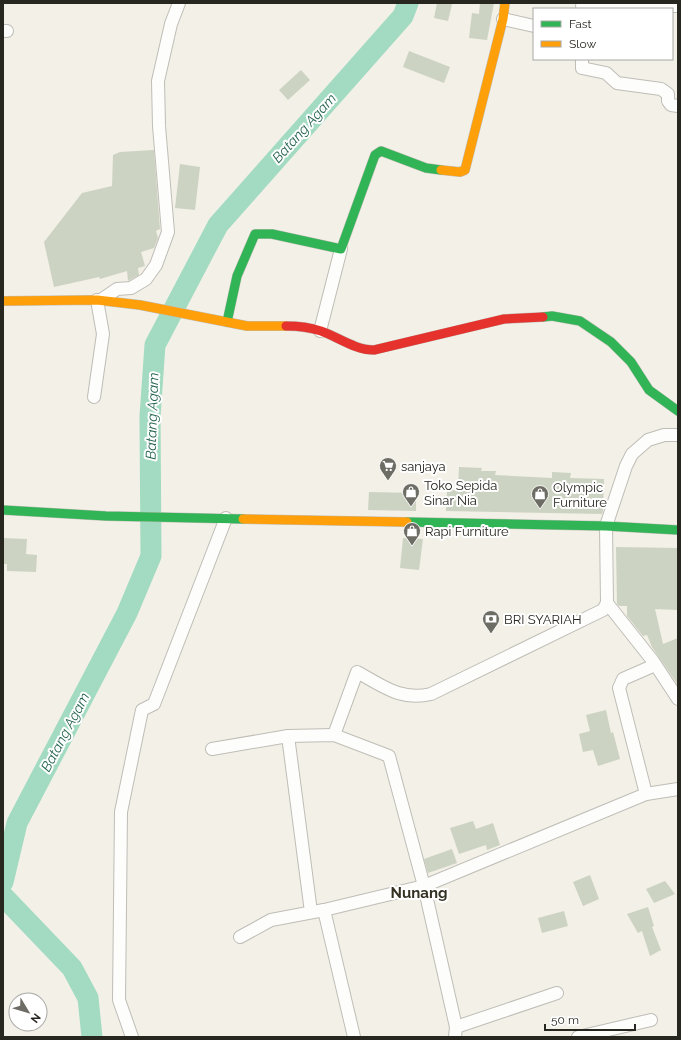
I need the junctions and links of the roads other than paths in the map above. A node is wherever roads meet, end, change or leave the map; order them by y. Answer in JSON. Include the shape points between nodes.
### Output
{"nodes":[{"id":1,"x":179,"y":3,"type":"edge"},
{"id":2,"x":505,"y":3,"type":"edge"},
{"id":3,"x":657,"y":4,"type":"edge"},
{"id":4,"x":582,"y":6,"type":"edge"},
{"id":5,"x":678,"y":6,"type":"edge"},
{"id":6,"x":504,"y":19,"type":"junction"},
{"id":7,"x":533,"y":26,"type":"edge"},
{"id":8,"x":582,"y":60,"type":"edge"},
{"id":9,"x":678,"y":106,"type":"edge"},
{"id":10,"x":341,"y":249,"type":"junction"},
{"id":11,"x":99,"y":300,"type":"junction"},
{"id":12,"x":3,"y":301,"type":"edge"},
{"id":13,"x":227,"y":322,"type":"junction"},
{"id":14,"x":320,"y":331,"type":"junction"},
{"id":15,"x":94,"y":398,"type":"dead end"},
{"id":16,"x":678,"y":411,"type":"edge"},
{"id":17,"x":678,"y":435,"type":"edge"},
{"id":18,"x":3,"y":510,"type":"edge"},
{"id":19,"x":226,"y":518,"type":"junction"},
{"id":20,"x":606,"y":526,"type":"junction"},
{"id":21,"x":678,"y":530,"type":"edge"},
{"id":22,"x":607,"y":603,"type":"junction"},
{"id":23,"x":655,"y":665,"type":"junction"},
{"id":24,"x":678,"y":699,"type":"edge"},
{"id":25,"x":334,"y":735,"type":"junction"},
{"id":26,"x":288,"y":736,"type":"junction"},
{"id":27,"x":212,"y":749,"type":"dead end"},
{"id":28,"x":678,"y":788,"type":"edge"},
{"id":29,"x":646,"y":794,"type":"junction"},
{"id":30,"x":424,"y":886,"type":"junction"},
{"id":31,"x":324,"y":910,"type":"junction"},
{"id":32,"x":311,"y":912,"type":"junction"},
{"id":33,"x":240,"y":937,"type":"dead end"},
{"id":34,"x":556,"y":993,"type":"dead end"},
{"id":35,"x":650,"y":1020,"type":"dead end"},
{"id":36,"x":455,"y":1032,"type":"edge"},
{"id":37,"x":132,"y":1037,"type":"edge"},
{"id":38,"x":354,"y":1037,"type":"edge"},
{"id":39,"x":578,"y":1037,"type":"edge"}],
"edges":[{"from":1,"to":11,"type":"street","via":[[171,24],[158,81],[168,232],[156,265],[146,279],[131,288],[116,289]]},
{"from":2,"to":6,"type":"street"},
{"from":3,"to":4,"type":"street"},
{"from":3,"to":5,"type":"street"},
{"from":6,"to":7,"type":"street"},
{"from":6,"to":10,"type":"street","via":[[465,170],[460,172],[426,168],[381,151],[375,155]]},
{"from":8,"to":9,"type":"street","via":[[582,68],[606,73],[617,83],[661,89],[668,94],[668,102],[671,105]]},
{"from":10,"to":13,"type":"street","via":[[272,234],[255,234],[237,270]]},
{"from":10,"to":14,"type":"street"},
{"from":11,"to":12,"type":"street"},
{"from":11,"to":13,"type":"street"},
{"from":11,"to":15,"type":"street","via":[[103,334]]},
{"from":13,"to":14,"type":"street","via":[[247,326],[300,326]]},
{"from":14,"to":16,"type":"street","via":[[365,350],[374,350],[504,318],[552,316],[580,321],[611,342],[630,362],[648,390]]},
{"from":17,"to":20,"type":"street","via":[[664,435],[648,440],[632,454]]},
{"from":18,"to":19,"type":"street","via":[[106,516]]},
{"from":19,"to":20,"type":"street"},
{"from":19,"to":37,"type":"street","via":[[154,704],[142,710],[121,812],[119,1000]]},
{"from":20,"to":21,"type":"street"},
{"from":20,"to":22,"type":"street"},
{"from":22,"to":23,"type":"street"},
{"from":22,"to":25,"type":"street","via":[[603,610],[431,694],[418,697],[392,693],[357,672]]},
{"from":23,"to":24,"type":"street"},
{"from":23,"to":29,"type":"street","via":[[623,680],[619,688]]},
{"from":25,"to":26,"type":"street"},
{"from":25,"to":30,"type":"street","via":[[389,756]]},
{"from":26,"to":27,"type":"street"},
{"from":26,"to":32,"type":"street"},
{"from":28,"to":29,"type":"street"},
{"from":29,"to":30,"type":"street"},
{"from":30,"to":31,"type":"street"},
{"from":30,"to":36,"type":"street"},
{"from":31,"to":32,"type":"street"},
{"from":31,"to":38,"type":"street"},
{"from":32,"to":33,"type":"street","via":[[271,920]]},
{"from":34,"to":36,"type":"street"},
{"from":35,"to":39,"type":"street"}]}
